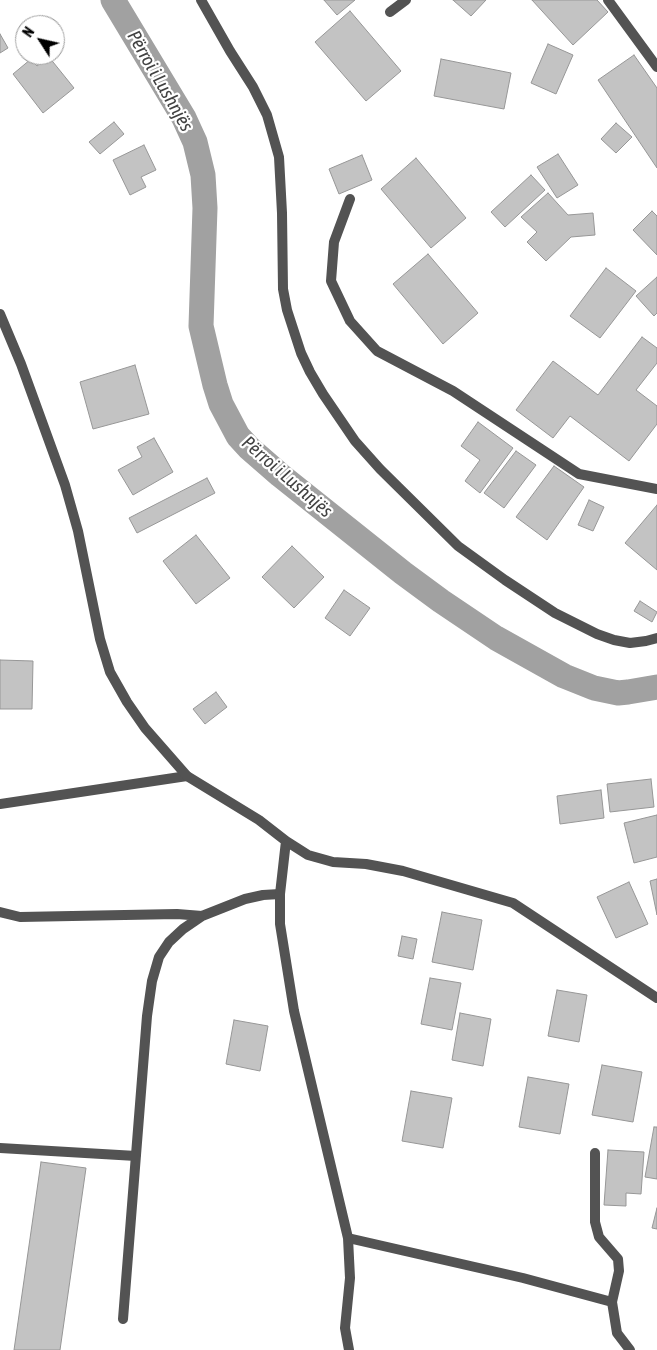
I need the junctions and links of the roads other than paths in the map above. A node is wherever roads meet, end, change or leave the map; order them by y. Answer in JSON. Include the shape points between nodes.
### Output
{"nodes":[{"id":1,"x":201,"y":0,"type":"edge"},
{"id":2,"x":406,"y":0,"type":"edge"},
{"id":3,"x":608,"y":0,"type":"edge"},
{"id":4,"x":390,"y":12,"type":"dead end"},
{"id":5,"x":657,"y":67,"type":"edge"},
{"id":6,"x":350,"y":198,"type":"dead end"},
{"id":7,"x":0,"y":314,"type":"edge"},
{"id":8,"x":657,"y":489,"type":"edge"},
{"id":9,"x":657,"y":638,"type":"edge"},
{"id":10,"x":187,"y":776,"type":"junction"},
{"id":11,"x":0,"y":804,"type":"edge"},
{"id":12,"x":286,"y":841,"type":"junction"},
{"id":13,"x":280,"y":894,"type":"junction"},
{"id":14,"x":0,"y":912,"type":"edge"},
{"id":15,"x":202,"y":916,"type":"junction"},
{"id":16,"x":657,"y":998,"type":"edge"},
{"id":17,"x":0,"y":1148,"type":"edge"},
{"id":18,"x":595,"y":1153,"type":"dead end"},
{"id":19,"x":136,"y":1156,"type":"junction"},
{"id":20,"x":348,"y":1238,"type":"junction"},
{"id":21,"x":612,"y":1302,"type":"junction"},
{"id":22,"x":123,"y":1319,"type":"dead end"},
{"id":23,"x":349,"y":1350,"type":"edge"},
{"id":24,"x":630,"y":1350,"type":"edge"}],
"edges":[{"from":1,"to":9,"type":"street","via":[[267,115],[279,157],[283,289],[287,310],[310,372],[346,428],[380,469],[446,534],[505,580],[555,613],[597,634],[630,643]]},
{"from":2,"to":4,"type":"street"},
{"from":3,"to":5,"type":"street"},
{"from":6,"to":8,"type":"street","via":[[334,242],[331,281],[350,321],[377,351],[453,391],[578,474]]},
{"from":7,"to":10,"type":"street","via":[[65,486],[110,672],[146,728]]},
{"from":10,"to":11,"type":"street"},
{"from":10,"to":12,"type":"street","via":[[259,820]]},
{"from":12,"to":13,"type":"street"},
{"from":12,"to":16,"type":"street","via":[[308,855],[333,862],[403,871],[513,903]]},
{"from":13,"to":15,"type":"street","via":[[245,899]]},
{"from":13,"to":20,"type":"street","via":[[280,924],[294,1011]]},
{"from":14,"to":15,"type":"street","via":[[20,917]]},
{"from":15,"to":19,"type":"street","via":[[169,942],[159,957],[152,981]]},
{"from":17,"to":19,"type":"street"},
{"from":18,"to":21,"type":"street","via":[[595,1222],[599,1238],[618,1259],[620,1270]]},
{"from":19,"to":22,"type":"street"},
{"from":20,"to":21,"type":"street"},
{"from":20,"to":23,"type":"street","via":[[350,1278],[345,1328]]},
{"from":21,"to":24,"type":"street","via":[[617,1333]]}]}
